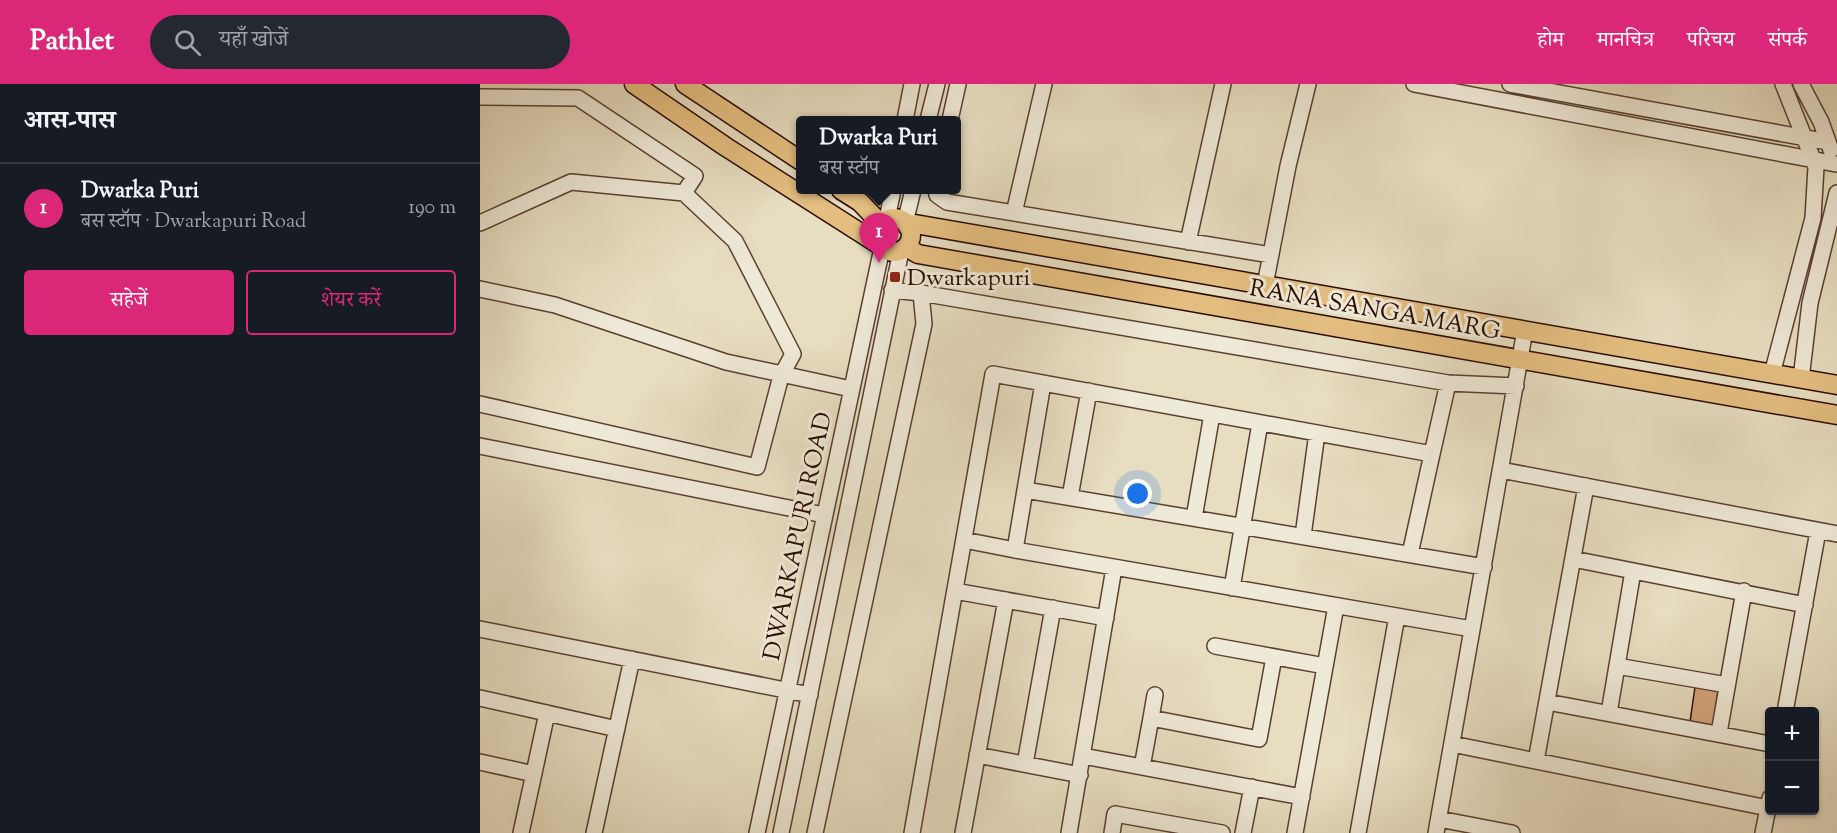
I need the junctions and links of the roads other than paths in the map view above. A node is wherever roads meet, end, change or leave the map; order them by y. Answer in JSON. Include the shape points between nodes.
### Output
{"nodes":[{"id":1,"x":634,"y":84,"type":"edge"},
{"id":2,"x":685,"y":84,"type":"edge"},
{"id":3,"x":912,"y":84,"type":"edge"},
{"id":4,"x":937,"y":84,"type":"edge"},
{"id":5,"x":958,"y":84,"type":"edge"},
{"id":6,"x":1044,"y":84,"type":"edge"},
{"id":7,"x":1223,"y":84,"type":"edge"},
{"id":8,"x":1308,"y":84,"type":"edge"},
{"id":9,"x":1414,"y":84,"type":"edge"},
{"id":10,"x":1510,"y":84,"type":"edge"},
{"id":11,"x":1783,"y":84,"type":"edge"},
{"id":12,"x":1801,"y":84,"type":"edge"},
{"id":13,"x":1536,"y":86,"type":"edge"},
{"id":14,"x":480,"y":97,"type":"edge"},
{"id":15,"x":906,"y":116,"type":"edge"},
{"id":16,"x":929,"y":116,"type":"edge"},
{"id":17,"x":951,"y":116,"type":"edge"},
{"id":18,"x":1806,"y":139,"type":"junction"},
{"id":19,"x":1828,"y":142,"type":"junction"},
{"id":20,"x":1813,"y":157,"type":"junction"},
{"id":21,"x":796,"y":158,"type":"edge"},
{"id":22,"x":1836,"y":166,"type":"edge"},
{"id":23,"x":796,"y":192,"type":"edge"},
{"id":24,"x":684,"y":193,"type":"junction"},
{"id":25,"x":1837,"y":193,"type":"edge"},
{"id":26,"x":799,"y":194,"type":"edge"},
{"id":27,"x":848,"y":194,"type":"edge"},
{"id":28,"x":893,"y":194,"type":"edge"},
{"id":29,"x":910,"y":194,"type":"edge"},
{"id":30,"x":937,"y":194,"type":"edge"},
{"id":31,"x":1014,"y":213,"type":"junction"},
{"id":32,"x":480,"y":223,"type":"edge"},
{"id":33,"x":895,"y":223,"type":"junction"},
{"id":34,"x":1837,"y":239,"type":"edge"},
{"id":35,"x":1188,"y":242,"type":"junction"},
{"id":36,"x":880,"y":246,"type":"junction"},
{"id":37,"x":903,"y":249,"type":"junction"},
{"id":38,"x":1805,"y":252,"type":"junction"},
{"id":39,"x":1823,"y":252,"type":"junction"},
{"id":40,"x":1271,"y":255,"type":"junction"},
{"id":41,"x":1265,"y":285,"type":"junction"},
{"id":42,"x":480,"y":289,"type":"edge"},
{"id":43,"x":892,"y":290,"type":"junction"},
{"id":44,"x":921,"y":293,"type":"junction"},
{"id":45,"x":1525,"y":330,"type":"junction"},
{"id":46,"x":1520,"y":359,"type":"junction"},
{"id":47,"x":1772,"y":374,"type":"junction"},
{"id":48,"x":781,"y":376,"type":"junction"},
{"id":49,"x":1801,"y":379,"type":"junction"},
{"id":50,"x":1043,"y":383,"type":"junction"},
{"id":51,"x":1448,"y":383,"type":"junction"},
{"id":52,"x":1837,"y":385,"type":"edge"},
{"id":53,"x":1516,"y":386,"type":"junction"},
{"id":54,"x":851,"y":389,"type":"junction"},
{"id":55,"x":1089,"y":391,"type":"junction"},
{"id":56,"x":480,"y":405,"type":"edge"},
{"id":57,"x":1212,"y":414,"type":"junction"},
{"id":58,"x":1837,"y":415,"type":"edge"},
{"id":59,"x":1260,"y":423,"type":"junction"},
{"id":60,"x":1317,"y":433,"type":"junction"},
{"id":61,"x":480,"y":446,"type":"edge"},
{"id":62,"x":1432,"y":454,"type":"junction"},
{"id":63,"x":1501,"y":470,"type":"junction"},
{"id":64,"x":1586,"y":486,"type":"junction"},
{"id":65,"x":1024,"y":490,"type":"junction"},
{"id":66,"x":1070,"y":497,"type":"junction"},
{"id":67,"x":824,"y":515,"type":"junction"},
{"id":68,"x":1194,"y":518,"type":"junction"},
{"id":69,"x":1241,"y":526,"type":"junction"},
{"id":70,"x":1818,"y":531,"type":"junction"},
{"id":71,"x":1837,"y":534,"type":"edge"},
{"id":72,"x":1303,"y":536,"type":"junction"},
{"id":73,"x":964,"y":540,"type":"junction"},
{"id":74,"x":1015,"y":550,"type":"junction"},
{"id":75,"x":1410,"y":554,"type":"junction"},
{"id":76,"x":1573,"y":559,"type":"junction"},
{"id":77,"x":1484,"y":567,"type":"junction"},
{"id":78,"x":1114,"y":568,"type":"junction"},
{"id":79,"x":1633,"y":571,"type":"junction"},
{"id":80,"x":1232,"y":588,"type":"junction"},
{"id":81,"x":955,"y":591,"type":"junction"},
{"id":82,"x":1744,"y":591,"type":"junction"},
{"id":83,"x":1006,"y":600,"type":"junction"},
{"id":84,"x":1805,"y":605,"type":"junction"},
{"id":85,"x":1336,"y":606,"type":"junction"},
{"id":86,"x":1053,"y":608,"type":"junction"},
{"id":87,"x":1397,"y":616,"type":"junction"},
{"id":88,"x":1106,"y":618,"type":"junction"},
{"id":89,"x":480,"y":629,"type":"edge"},
{"id":90,"x":1472,"y":629,"type":"junction"},
{"id":91,"x":1215,"y":646,"type":"dead end"},
{"id":92,"x":1274,"y":657,"type":"junction"},
{"id":93,"x":632,"y":659,"type":"junction"},
{"id":94,"x":1325,"y":666,"type":"junction"},
{"id":95,"x":1617,"y":666,"type":"junction"},
{"id":96,"x":1727,"y":685,"type":"junction"},
{"id":97,"x":787,"y":690,"type":"junction"},
{"id":98,"x":810,"y":695,"type":"junction"},
{"id":99,"x":1155,"y":695,"type":"dead end"},
{"id":100,"x":480,"y":698,"type":"edge"},
{"id":101,"x":1547,"y":702,"type":"junction"},
{"id":102,"x":1786,"y":707,"type":"edge"},
{"id":103,"x":547,"y":713,"type":"junction"},
{"id":104,"x":1609,"y":713,"type":"junction"},
{"id":105,"x":1151,"y":718,"type":"junction"},
{"id":106,"x":617,"y":729,"type":"junction"},
{"id":107,"x":1719,"y":733,"type":"junction"},
{"id":108,"x":1765,"y":743,"type":"edge"},
{"id":109,"x":1452,"y":744,"type":"junction"},
{"id":110,"x":977,"y":755,"type":"junction"},
{"id":111,"x":1083,"y":756,"type":"junction"},
{"id":112,"x":1536,"y":761,"type":"junction"},
{"id":113,"x":480,"y":762,"type":"edge"},
{"id":114,"x":1025,"y":764,"type":"junction"},
{"id":115,"x":1143,"y":767,"type":"junction"},
{"id":116,"x":534,"y":774,"type":"junction"},
{"id":117,"x":1080,"y":775,"type":"junction"},
{"id":118,"x":1252,"y":788,"type":"junction"},
{"id":119,"x":1302,"y":797,"type":"junction"},
{"id":120,"x":1765,"y":802,"type":"edge"},
{"id":121,"x":1767,"y":815,"type":"edge"},
{"id":122,"x":1438,"y":826,"type":"edge"},
{"id":123,"x":521,"y":833,"type":"edge"},
{"id":124,"x":594,"y":833,"type":"edge"},
{"id":125,"x":757,"y":833,"type":"edge"},
{"id":126,"x":781,"y":833,"type":"edge"},
{"id":127,"x":815,"y":833,"type":"edge"},
{"id":128,"x":912,"y":833,"type":"edge"},
{"id":129,"x":963,"y":833,"type":"edge"},
{"id":130,"x":1069,"y":833,"type":"edge"},
{"id":131,"x":1112,"y":833,"type":"edge"},
{"id":132,"x":1222,"y":833,"type":"edge"},
{"id":133,"x":1243,"y":833,"type":"edge"},
{"id":134,"x":1295,"y":833,"type":"edge"},
{"id":135,"x":1358,"y":833,"type":"edge"},
{"id":136,"x":1512,"y":833,"type":"edge"},
{"id":137,"x":1763,"y":833,"type":"edge"}],
"edges":[{"from":1,"to":23,"type":"main road"},
{"from":2,"to":21,"type":"main road"},
{"from":3,"to":15,"type":"street"},
{"from":4,"to":16,"type":"street"},
{"from":5,"to":17,"type":"street"},
{"from":6,"to":31,"type":"street"},
{"from":7,"to":35,"type":"street"},
{"from":8,"to":40,"type":"street"},
{"from":9,"to":20,"type":"street"},
{"from":10,"to":13,"type":"street"},
{"from":11,"to":18,"type":"street"},
{"from":12,"to":19,"type":"street"},
{"from":13,"to":18,"type":"street"},
{"from":14,"to":24,"type":"street","via":[[578,98],[694,176]]},
{"from":18,"to":19,"type":"street"},
{"from":18,"to":20,"type":"street"},
{"from":19,"to":22,"type":"street"},
{"from":20,"to":22,"type":"street"},
{"from":20,"to":38,"type":"street","via":[[1813,219]]},
{"from":24,"to":32,"type":"street","via":[[572,183]]},
{"from":24,"to":48,"type":"street","via":[[735,241],[794,354]]},
{"from":25,"to":39,"type":"street"},
{"from":26,"to":36,"type":"main road"},
{"from":27,"to":33,"type":"main road"},
{"from":28,"to":33,"type":"street"},
{"from":29,"to":33,"type":"street"},
{"from":30,"to":31,"type":"street","via":[[947,202]]},
{"from":31,"to":35,"type":"street"},
{"from":33,"to":36,"type":"main road","via":[[877,233]]},
{"from":33,"to":37,"type":"main road","via":[[910,237]]},
{"from":33,"to":41,"type":"main road","name":"RANA SANGA MARG"},
{"from":34,"to":39,"type":"street"},
{"from":35,"to":40,"type":"street"},
{"from":36,"to":37,"type":"main road","via":[[891,252]]},
{"from":36,"to":54,"type":"street","name":"DWARKAPURI ROAD"},
{"from":37,"to":43,"type":"street","name":"DWARKAPURI ROAD"},
{"from":37,"to":46,"type":"main road","name":"RANA SANGA MARG"},
{"from":38,"to":39,"type":"street"},
{"from":38,"to":47,"type":"street"},
{"from":39,"to":49,"type":"street","via":[[1810,303]]},
{"from":40,"to":41,"type":"street"},
{"from":41,"to":45,"type":"main road","name":"RANA SANGA MARG"},
{"from":42,"to":48,"type":"street","via":[[555,305],[726,362]]},
{"from":43,"to":44,"type":"street"},
{"from":43,"to":98,"type":"street","name":"DWARKAPURI ROAD"},
{"from":44,"to":51,"type":"street"},
{"from":44,"to":127,"type":"street","via":[[924,324]]},
{"from":45,"to":46,"type":"street"},
{"from":45,"to":47,"type":"main road","name":"RANA SANGA MARG"},
{"from":46,"to":53,"type":"street"},
{"from":46,"to":58,"type":"main road","name":"RANA SANGA MARG"},
{"from":47,"to":49,"type":"main road","name":"RANA SANGA MARG"},
{"from":48,"to":54,"type":"street"},
{"from":48,"to":56,"type":"street","via":[[757,467]]},
{"from":49,"to":52,"type":"main road","name":"RANA SANGA MARG"},
{"from":50,"to":55,"type":"street"},
{"from":50,"to":65,"type":"street"},
{"from":50,"to":73,"type":"street","via":[[993,374]]},
{"from":51,"to":53,"type":"street"},
{"from":51,"to":62,"type":"street"},
{"from":53,"to":63,"type":"street"},
{"from":54,"to":67,"type":"street","name":"DWARKAPURI ROAD"},
{"from":55,"to":57,"type":"street"},
{"from":55,"to":66,"type":"street"},
{"from":57,"to":59,"type":"street"},
{"from":57,"to":68,"type":"street"},
{"from":59,"to":60,"type":"street"},
{"from":59,"to":69,"type":"street"},
{"from":60,"to":62,"type":"street"},
{"from":60,"to":72,"type":"street"},
{"from":61,"to":67,"type":"street"},
{"from":62,"to":75,"type":"street"},
{"from":63,"to":64,"type":"street"},
{"from":63,"to":77,"type":"street"},
{"from":64,"to":70,"type":"street"},
{"from":64,"to":76,"type":"street"},
{"from":65,"to":66,"type":"street"},
{"from":65,"to":74,"type":"street"},
{"from":66,"to":68,"type":"street"},
{"from":67,"to":97,"type":"street","name":"DWARKAPURI ROAD"},
{"from":68,"to":69,"type":"street"},
{"from":69,"to":72,"type":"street"},
{"from":69,"to":80,"type":"street"},
{"from":70,"to":71,"type":"street"},
{"from":70,"to":84,"type":"street"},
{"from":72,"to":75,"type":"street"},
{"from":73,"to":74,"type":"street"},
{"from":73,"to":81,"type":"street"},
{"from":74,"to":78,"type":"street"},
{"from":75,"to":77,"type":"street"},
{"from":76,"to":79,"type":"street"},
{"from":76,"to":101,"type":"street"},
{"from":77,"to":90,"type":"street"},
{"from":78,"to":80,"type":"street"},
{"from":78,"to":88,"type":"street"},
{"from":79,"to":82,"type":"street"},
{"from":79,"to":95,"type":"street"},
{"from":80,"to":85,"type":"street"},
{"from":81,"to":83,"type":"street"},
{"from":81,"to":128,"type":"street"},
{"from":82,"to":84,"type":"street"},
{"from":82,"to":96,"type":"street"},
{"from":83,"to":86,"type":"street"},
{"from":83,"to":110,"type":"street"},
{"from":84,"to":102,"type":"street"},
{"from":85,"to":87,"type":"street"},
{"from":85,"to":94,"type":"street"},
{"from":86,"to":88,"type":"street"},
{"from":86,"to":114,"type":"street"},
{"from":87,"to":90,"type":"street"},
{"from":87,"to":135,"type":"street"},
{"from":88,"to":111,"type":"street"},
{"from":89,"to":93,"type":"street"},
{"from":90,"to":109,"type":"street"},
{"from":91,"to":92,"type":"street"},
{"from":92,"to":94,"type":"street"},
{"from":92,"to":105,"type":"street","via":[[1259,739]]},
{"from":93,"to":97,"type":"street"},
{"from":93,"to":106,"type":"street"},
{"from":94,"to":119,"type":"street"},
{"from":95,"to":96,"type":"street"},
{"from":95,"to":104,"type":"street"},
{"from":96,"to":107,"type":"street"},
{"from":97,"to":98,"type":"street"},
{"from":97,"to":125,"type":"street","name":"DWARKAPURI ROAD"},
{"from":98,"to":126,"type":"street","name":"DWARKAPURI ROAD"},
{"from":99,"to":105,"type":"street"},
{"from":100,"to":103,"type":"street"},
{"from":101,"to":104,"type":"street"},
{"from":101,"to":112,"type":"street"},
{"from":103,"to":106,"type":"street"},
{"from":103,"to":116,"type":"street"},
{"from":104,"to":107,"type":"street"},
{"from":105,"to":115,"type":"street"},
{"from":106,"to":124,"type":"street"},
{"from":107,"to":108,"type":"street"},
{"from":109,"to":112,"type":"street"},
{"from":109,"to":122,"type":"street"},
{"from":110,"to":114,"type":"street"},
{"from":110,"to":129,"type":"street"},
{"from":111,"to":115,"type":"street"},
{"from":111,"to":117,"type":"street"},
{"from":112,"to":120,"type":"street"},
{"from":113,"to":116,"type":"street"},
{"from":114,"to":117,"type":"street"},
{"from":115,"to":118,"type":"street"},
{"from":116,"to":123,"type":"street"},
{"from":117,"to":130,"type":"street"},
{"from":118,"to":119,"type":"street"},
{"from":118,"to":133,"type":"street"},
{"from":119,"to":134,"type":"street"},
{"from":121,"to":137,"type":"street"},
{"from":122,"to":136,"type":"street"},
{"from":131,"to":132,"type":"street","via":[[1115,814]]}]}
